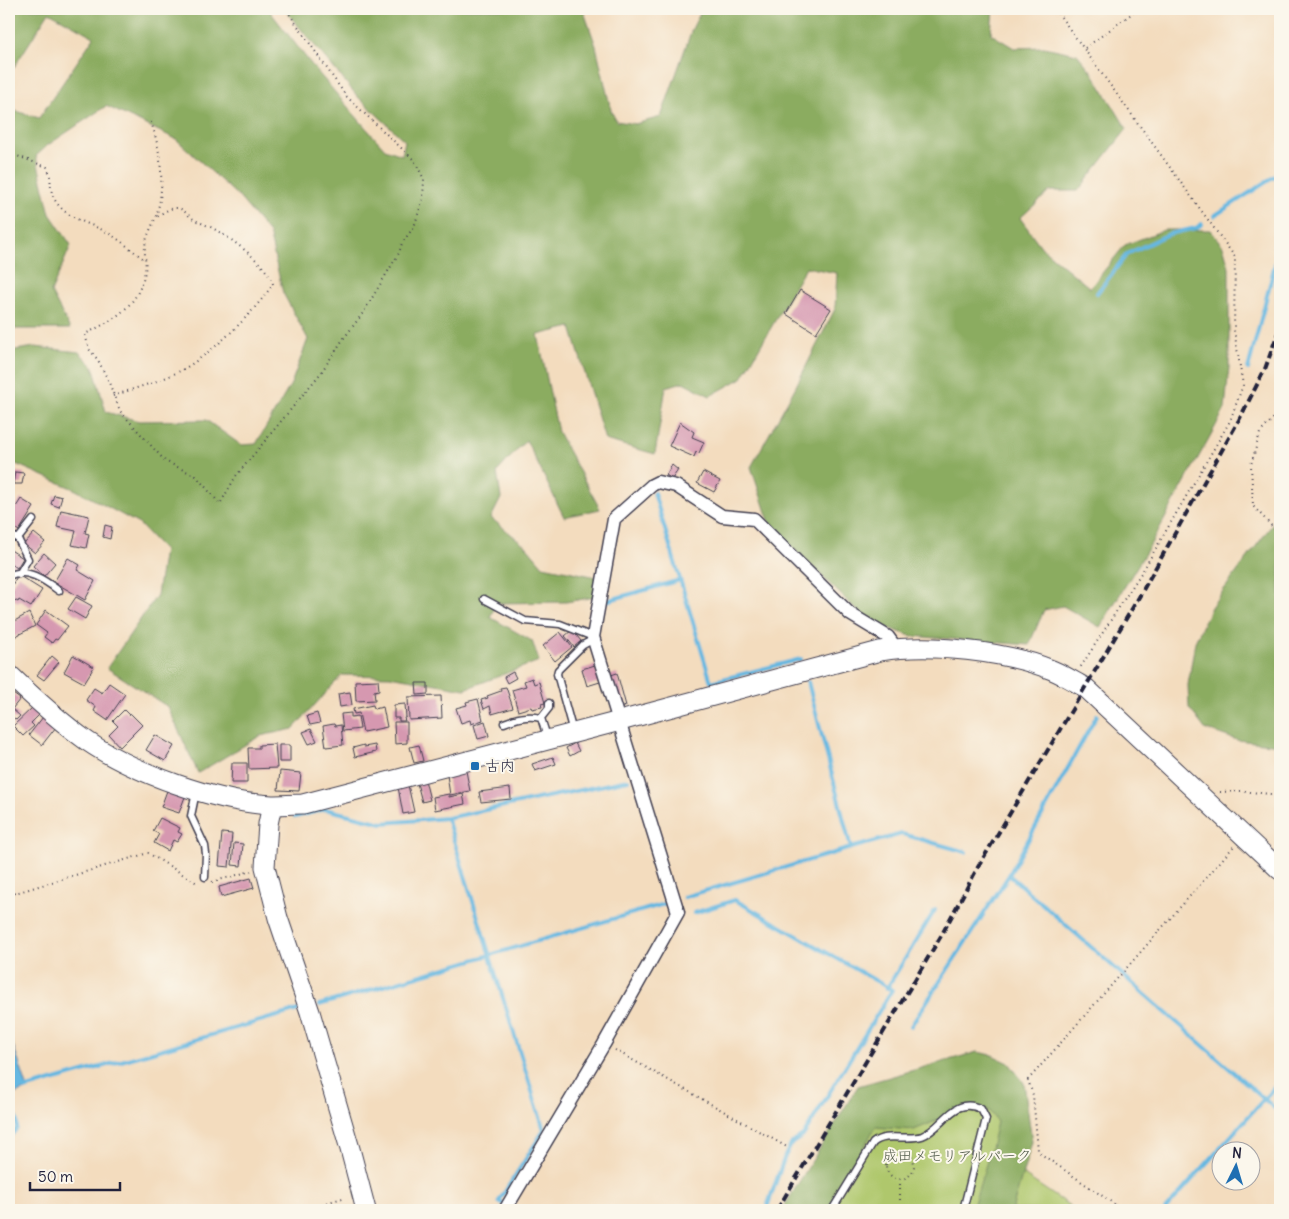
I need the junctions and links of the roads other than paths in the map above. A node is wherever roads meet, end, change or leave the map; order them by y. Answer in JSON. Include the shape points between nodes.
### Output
{"nodes":[{"id":1,"x":33,"y":520,"type":"dead end"},
{"id":2,"x":9,"y":534,"type":"edge"},
{"id":3,"x":18,"y":539,"type":"junction"},
{"id":4,"x":19,"y":574,"type":"junction"},
{"id":5,"x":9,"y":576,"type":"edge"},
{"id":6,"x":59,"y":591,"type":"dead end"},
{"id":7,"x":484,"y":600,"type":"dead end"},
{"id":8,"x":594,"y":638,"type":"junction"},
{"id":9,"x":896,"y":648,"type":"junction"},
{"id":10,"x":12,"y":680,"type":"edge"},
{"id":11,"x":549,"y":703,"type":"dead end"},
{"id":12,"x":541,"y":718,"type":"junction"},
{"id":13,"x":620,"y":721,"type":"junction"},
{"id":14,"x":504,"y":723,"type":"dead end"},
{"id":15,"x":574,"y":733,"type":"junction"},
{"id":16,"x":548,"y":740,"type":"junction"},
{"id":17,"x":196,"y":790,"type":"junction"},
{"id":18,"x":272,"y":805,"type":"junction"},
{"id":19,"x":1280,"y":870,"type":"edge"},
{"id":20,"x":205,"y":876,"type":"dead end"},
{"id":21,"x":363,"y":1201,"type":"edge"},
{"id":22,"x":505,"y":1210,"type":"edge"},
{"id":23,"x":832,"y":1210,"type":"edge"},
{"id":24,"x":963,"y":1210,"type":"edge"}],
"edges":[{"from":1,"to":3,"type":"lane"},
{"from":2,"to":3,"type":"lane"},
{"from":3,"to":4,"type":"lane","via":[[28,558]]},
{"from":4,"to":5,"type":"lane"},
{"from":4,"to":6,"type":"lane","via":[[43,579]]},
{"from":7,"to":8,"type":"lane","via":[[525,621],[560,624]]},
{"from":8,"to":9,"type":"street","via":[[614,519],[658,482],[676,486],[722,516],[754,519],[850,614],[888,638]]},
{"from":8,"to":13,"type":"street"},
{"from":8,"to":15,"type":"lane","via":[[583,645],[557,674]]},
{"from":9,"to":13,"type":"street"},
{"from":9,"to":19,"type":"street","via":[[950,649],[1014,659],[1051,670],[1086,688]]},
{"from":10,"to":17,"type":"street","via":[[87,741],[112,756]]},
{"from":11,"to":12,"type":"lane"},
{"from":12,"to":14,"type":"lane","via":[[520,717]]},
{"from":12,"to":16,"type":"lane"},
{"from":13,"to":15,"type":"street"},
{"from":13,"to":22,"type":"street","via":[[678,912]]},
{"from":15,"to":16,"type":"street"},
{"from":16,"to":18,"type":"street","via":[[303,804]]},
{"from":17,"to":18,"type":"street"},
{"from":17,"to":20,"type":"lane","via":[[191,816],[205,846]]},
{"from":18,"to":21,"type":"street","via":[[265,867]]},
{"from":23,"to":24,"type":"lane","via":[[878,1139],[924,1135],[954,1110],[969,1106],[981,1109],[986,1119]]}]}
